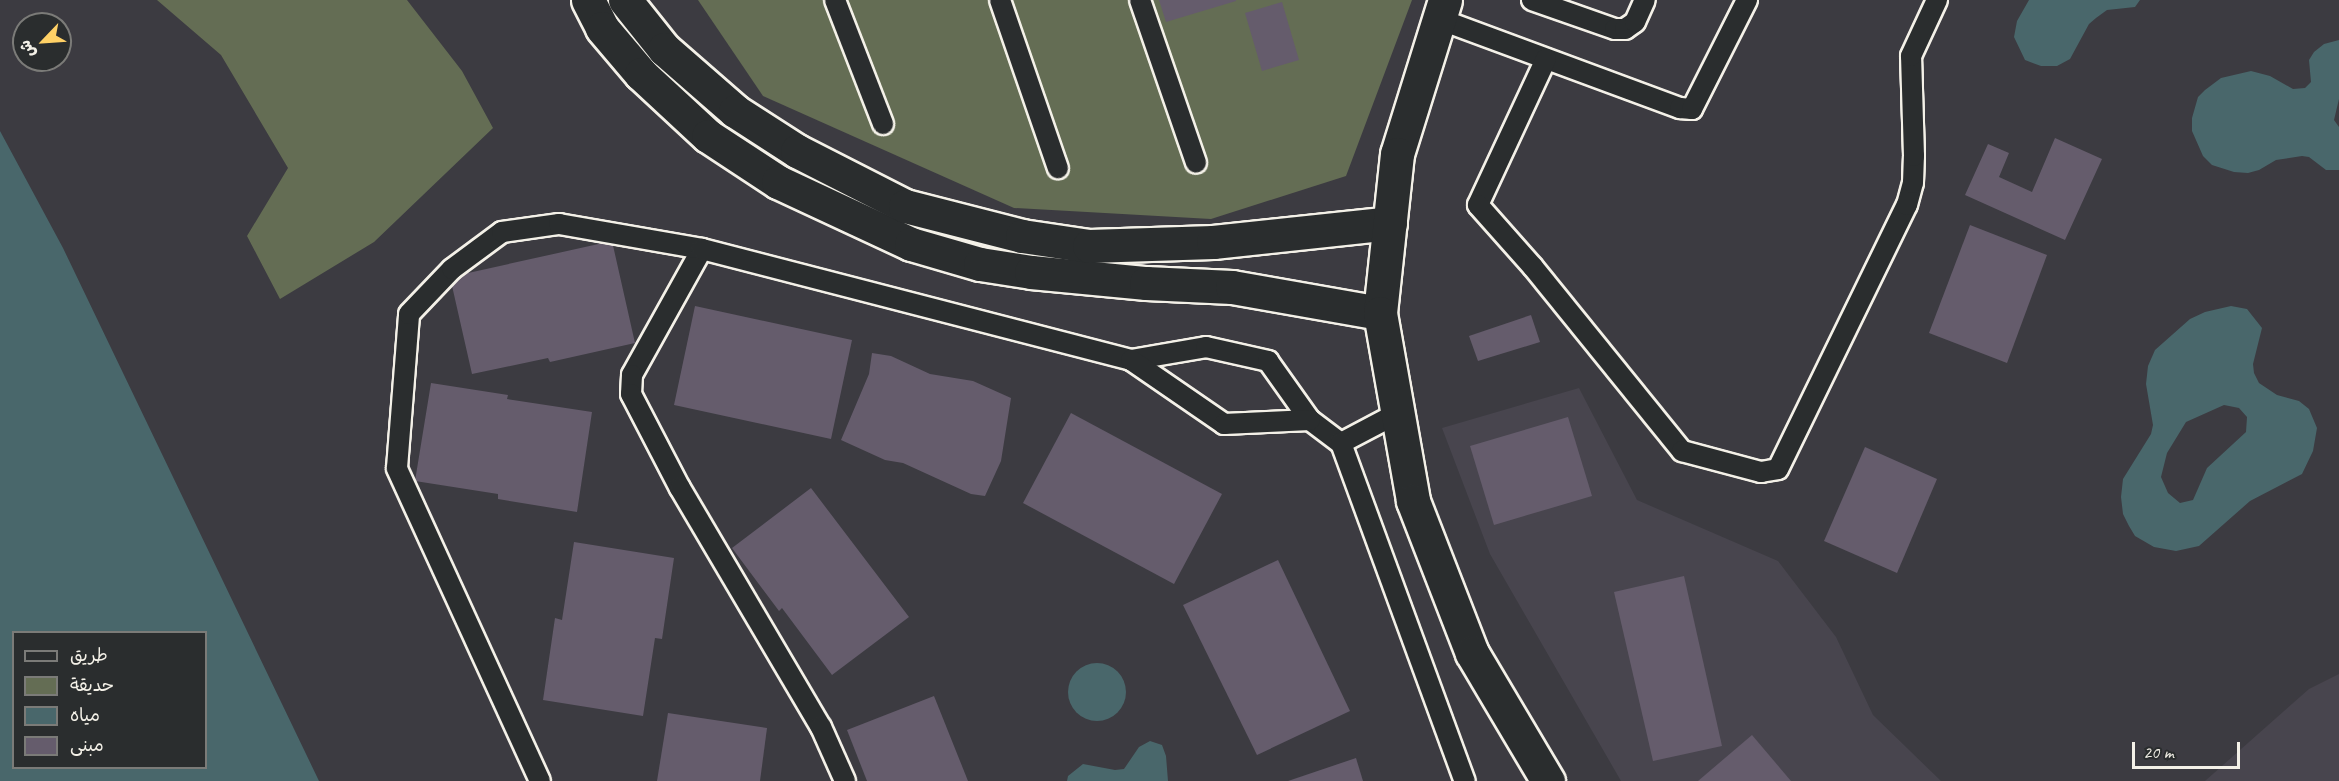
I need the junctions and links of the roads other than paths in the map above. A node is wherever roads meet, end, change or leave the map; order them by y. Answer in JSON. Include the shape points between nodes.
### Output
{"nodes":[{"id":1,"x":588,"y":0,"type":"edge"},
{"id":2,"x":625,"y":0,"type":"edge"},
{"id":3,"x":835,"y":0,"type":"edge"},
{"id":4,"x":1000,"y":0,"type":"edge"},
{"id":5,"x":1140,"y":0,"type":"edge"},
{"id":6,"x":1533,"y":0,"type":"edge"},
{"id":7,"x":1645,"y":0,"type":"edge"},
{"id":8,"x":1747,"y":0,"type":"edge"},
{"id":9,"x":1937,"y":0,"type":"edge"},
{"id":10,"x":1442,"y":10,"type":"edge"},
{"id":11,"x":1546,"y":59,"type":"junction"},
{"id":12,"x":883,"y":124,"type":"dead end"},
{"id":13,"x":1196,"y":163,"type":"dead end"},
{"id":14,"x":1058,"y":168,"type":"dead end"},
{"id":15,"x":1390,"y":223,"type":"junction"},
{"id":16,"x":702,"y":249,"type":"junction"},
{"id":17,"x":1380,"y":313,"type":"junction"},
{"id":18,"x":1131,"y":360,"type":"junction"},
{"id":19,"x":1396,"y":414,"type":"junction"},
{"id":20,"x":1310,"y":420,"type":"junction"},
{"id":21,"x":1341,"y":443,"type":"junction"},
{"id":22,"x":540,"y":781,"type":"edge"},
{"id":23,"x":845,"y":781,"type":"edge"},
{"id":24,"x":1465,"y":781,"type":"edge"},
{"id":25,"x":1548,"y":781,"type":"edge"}],
"edges":[{"from":1,"to":17,"type":"street","via":[[602,28],[641,74],[708,136],[778,182],[911,244],[980,264],[1031,272],[1232,287]]},
{"from":2,"to":15,"type":"street","via":[[664,49],[735,111],[797,151],[905,206],[1022,236],[1089,246],[1212,242]]},
{"from":3,"to":12,"type":"lane"},
{"from":4,"to":14,"type":"lane"},
{"from":5,"to":13,"type":"lane"},
{"from":6,"to":7,"type":"lane","via":[[1615,29],[1626,29],[1635,22]]},
{"from":8,"to":11,"type":"lane","via":[[1692,109]]},
{"from":9,"to":11,"type":"lane","via":[[1911,56],[1914,156],[1907,205],[1778,469],[1761,472],[1682,451],[1478,205]]},
{"from":10,"to":11,"type":"lane"},
{"from":10,"to":15,"type":"street","via":[[1397,154]]},
{"from":15,"to":17,"type":"street"},
{"from":16,"to":18,"type":"lane"},
{"from":16,"to":22,"type":"lane","via":[[559,224],[502,232],[452,269],[409,314],[397,468]]},
{"from":16,"to":23,"type":"lane","via":[[632,375],[631,394],[680,488],[821,727]]},
{"from":17,"to":19,"type":"street"},
{"from":18,"to":20,"type":"lane","via":[[1224,424]]},
{"from":18,"to":20,"type":"lane","via":[[1206,347],[1268,361]]},
{"from":19,"to":21,"type":"lane"},
{"from":19,"to":25,"type":"street","via":[[1413,501],[1472,653]]},
{"from":20,"to":21,"type":"lane"},
{"from":21,"to":24,"type":"lane"}]}
